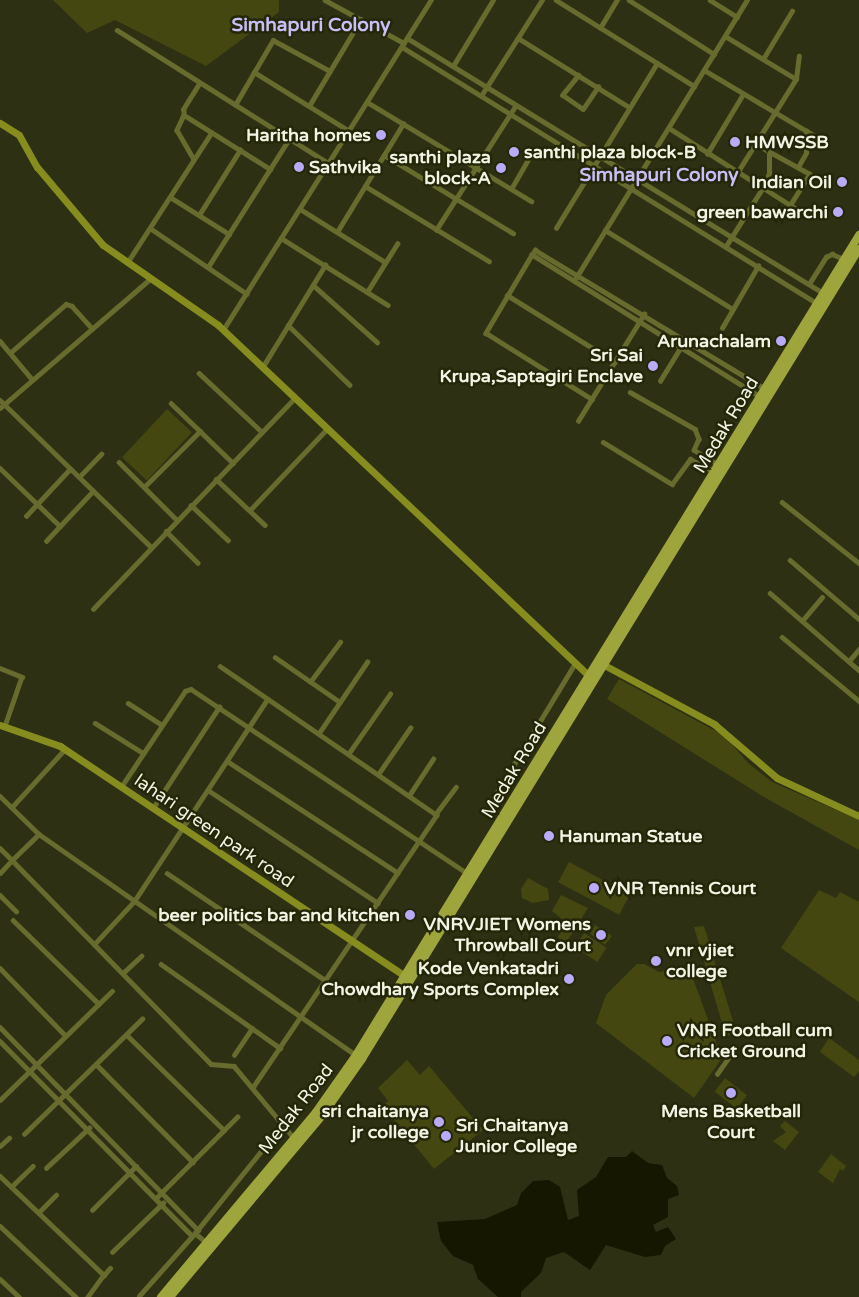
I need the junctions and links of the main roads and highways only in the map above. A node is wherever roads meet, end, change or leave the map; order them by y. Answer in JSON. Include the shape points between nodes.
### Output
{"nodes":[{"id":1,"x":858,"y":242,"type":"edge"},
{"id":2,"x":663,"y":563,"type":"junction"},
{"id":3,"x":161,"y":1297,"type":"edge"},
{"id":4,"x":170,"y":1297,"type":"edge"}],
"edges":[{"from":1,"to":2,"type":"main road","name":"Medak Road"},
{"from":1,"to":2,"type":"main road","name":"Medak Road","via":[[823,293]]},
{"from":2,"to":3,"type":"main road","name":"Medak Road","via":[[589,676],[356,1055],[294,1138]]},
{"from":2,"to":4,"type":"main road","name":"Medak Road","via":[[606,666],[344,1085]]}]}
